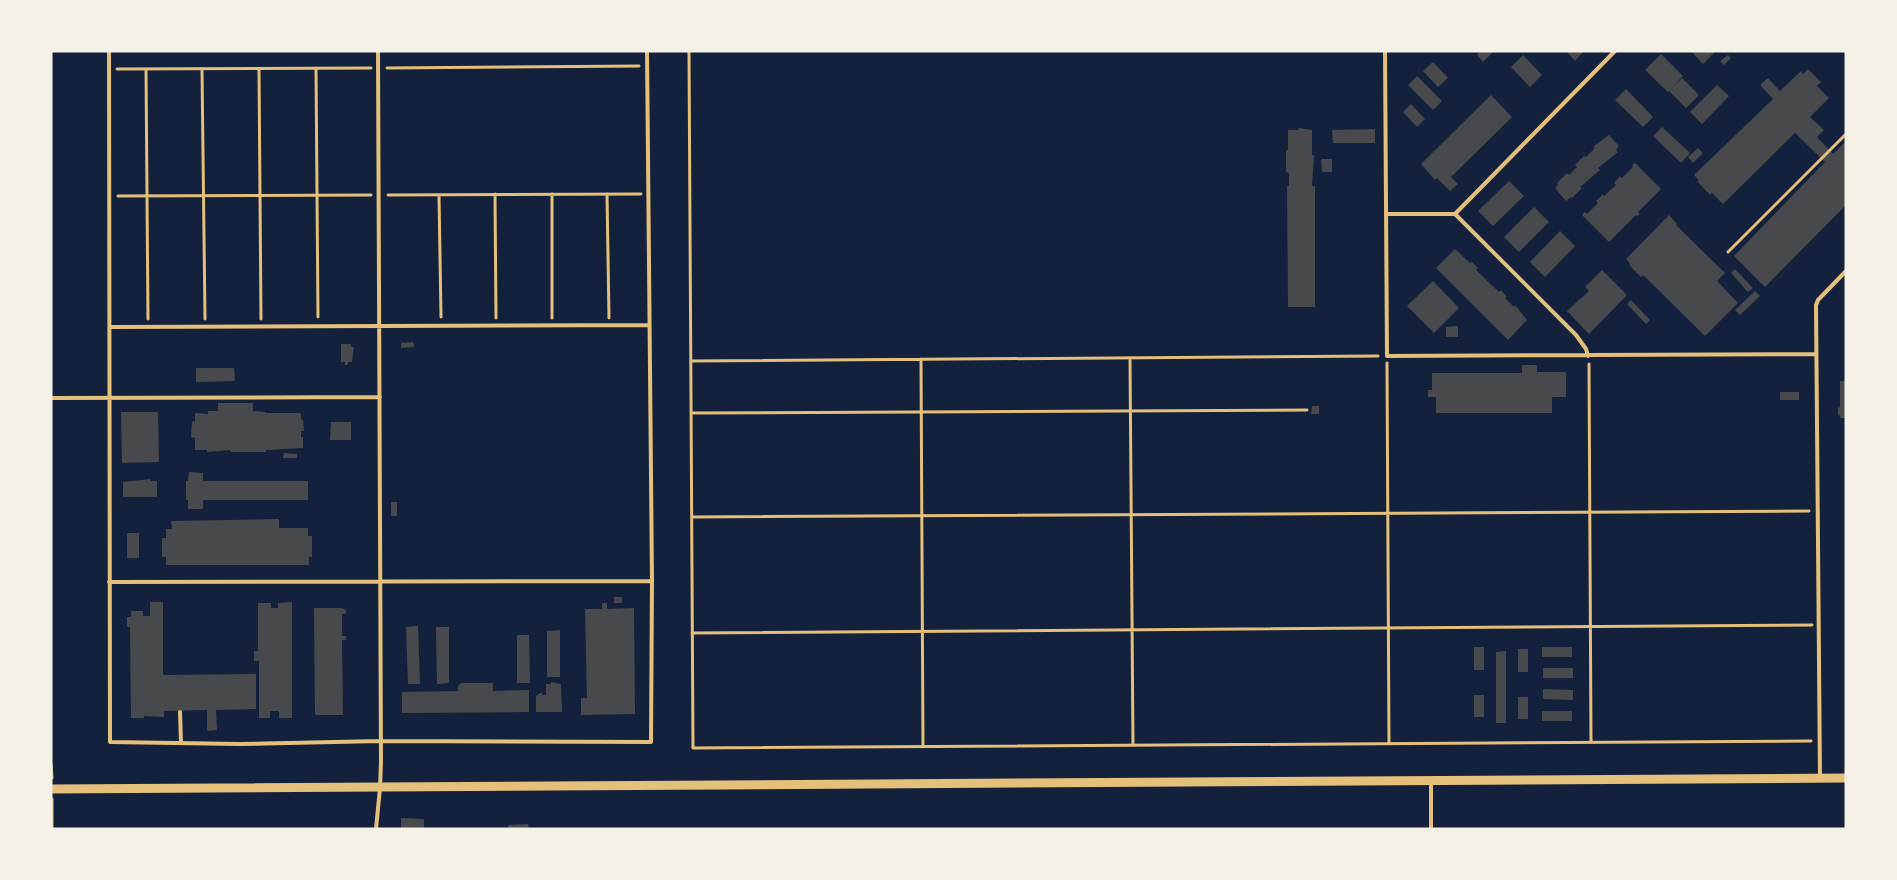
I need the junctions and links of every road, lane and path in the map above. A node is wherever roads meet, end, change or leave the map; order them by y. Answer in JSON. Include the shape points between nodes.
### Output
{"nodes":[{"id":1,"x":109,"y":51,"type":"edge"},
{"id":2,"x":378,"y":51,"type":"edge"},
{"id":3,"x":647,"y":51,"type":"edge"},
{"id":4,"x":689,"y":51,"type":"edge"},
{"id":5,"x":1385,"y":51,"type":"edge"},
{"id":6,"x":1615,"y":51,"type":"edge"},
{"id":7,"x":316,"y":68,"type":"dead end"},
{"id":8,"x":146,"y":69,"type":"dead end"},
{"id":9,"x":202,"y":69,"type":"dead end"},
{"id":10,"x":259,"y":69,"type":"dead end"},
{"id":11,"x":1846,"y":134,"type":"edge"},
{"id":12,"x":496,"y":194,"type":"dead end"},
{"id":13,"x":552,"y":194,"type":"dead end"},
{"id":14,"x":607,"y":194,"type":"dead end"},
{"id":15,"x":439,"y":195,"type":"dead end"},
{"id":16,"x":1387,"y":214,"type":"junction"},
{"id":17,"x":1455,"y":214,"type":"junction"},
{"id":18,"x":1728,"y":252,"type":"dead end"},
{"id":19,"x":1846,"y":271,"type":"edge"},
{"id":20,"x":650,"y":325,"type":"junction"},
{"id":21,"x":552,"y":326,"type":"junction"},
{"id":22,"x":609,"y":326,"type":"junction"},
{"id":23,"x":111,"y":327,"type":"junction"},
{"id":24,"x":148,"y":327,"type":"junction"},
{"id":25,"x":441,"y":327,"type":"junction"},
{"id":26,"x":496,"y":327,"type":"junction"},
{"id":27,"x":205,"y":328,"type":"junction"},
{"id":28,"x":261,"y":328,"type":"junction"},
{"id":29,"x":318,"y":328,"type":"junction"},
{"id":30,"x":379,"y":328,"type":"junction"},
{"id":31,"x":1816,"y":354,"type":"junction"},
{"id":32,"x":1387,"y":356,"type":"junction"},
{"id":33,"x":1588,"y":356,"type":"junction"},
{"id":34,"x":1130,"y":358,"type":"junction"},
{"id":35,"x":921,"y":359,"type":"junction"},
{"id":36,"x":691,"y":361,"type":"junction"},
{"id":37,"x":109,"y":397,"type":"junction"},
{"id":38,"x":380,"y":397,"type":"junction"},
{"id":39,"x":51,"y":398,"type":"edge"},
{"id":40,"x":1307,"y":410,"type":"dead end"},
{"id":41,"x":1131,"y":411,"type":"junction"},
{"id":42,"x":921,"y":412,"type":"junction"},
{"id":43,"x":691,"y":413,"type":"junction"},
{"id":44,"x":1817,"y":511,"type":"junction"},
{"id":45,"x":1590,"y":512,"type":"junction"},
{"id":46,"x":1388,"y":514,"type":"junction"},
{"id":47,"x":1131,"y":515,"type":"junction"},
{"id":48,"x":922,"y":516,"type":"junction"},
{"id":49,"x":692,"y":517,"type":"junction"},
{"id":50,"x":381,"y":580,"type":"junction"},
{"id":51,"x":652,"y":581,"type":"junction"},
{"id":52,"x":109,"y":582,"type":"junction"},
{"id":53,"x":1818,"y":625,"type":"junction"},
{"id":54,"x":1590,"y":626,"type":"junction"},
{"id":55,"x":1388,"y":628,"type":"junction"},
{"id":56,"x":1132,"y":630,"type":"junction"},
{"id":57,"x":922,"y":631,"type":"junction"},
{"id":58,"x":692,"y":633,"type":"junction"},
{"id":59,"x":180,"y":712,"type":"dead end"},
{"id":60,"x":380,"y":741,"type":"junction"},
{"id":61,"x":1819,"y":741,"type":"junction"},
{"id":62,"x":1591,"y":742,"type":"junction"},
{"id":63,"x":180,"y":743,"type":"junction"},
{"id":64,"x":1389,"y":744,"type":"junction"},
{"id":65,"x":1133,"y":745,"type":"junction"},
{"id":66,"x":923,"y":747,"type":"junction"},
{"id":67,"x":1846,"y":778,"type":"edge"},
{"id":68,"x":1820,"y":779,"type":"junction"},
{"id":69,"x":1431,"y":780,"type":"junction"},
{"id":70,"x":380,"y":788,"type":"junction"},
{"id":71,"x":51,"y":789,"type":"edge"},
{"id":72,"x":376,"y":829,"type":"edge"},
{"id":73,"x":1431,"y":829,"type":"edge"}],
"edges":[{"from":1,"to":23,"type":"lane"},
{"from":2,"to":30,"type":"lane"},
{"from":3,"to":20,"type":"lane"},
{"from":4,"to":36,"type":"path"},
{"from":5,"to":16,"type":"lane"},
{"from":6,"to":17,"type":"lane"},
{"from":7,"to":29,"type":"path"},
{"from":8,"to":24,"type":"path"},
{"from":9,"to":27,"type":"path"},
{"from":10,"to":28,"type":"path"},
{"from":11,"to":18,"type":"path"},
{"from":12,"to":26,"type":"path"},
{"from":13,"to":21,"type":"path"},
{"from":14,"to":22,"type":"path"},
{"from":15,"to":25,"type":"path"},
{"from":16,"to":17,"type":"lane"},
{"from":16,"to":32,"type":"lane"},
{"from":17,"to":33,"type":"lane","via":[[1576,335]]},
{"from":19,"to":31,"type":"lane","via":[[1818,300]]},
{"from":20,"to":22,"type":"lane"},
{"from":20,"to":51,"type":"lane"},
{"from":21,"to":22,"type":"lane"},
{"from":21,"to":26,"type":"lane"},
{"from":23,"to":24,"type":"lane"},
{"from":23,"to":37,"type":"lane"},
{"from":24,"to":27,"type":"lane"},
{"from":25,"to":26,"type":"lane"},
{"from":25,"to":30,"type":"lane"},
{"from":27,"to":28,"type":"lane"},
{"from":28,"to":29,"type":"lane"},
{"from":29,"to":30,"type":"lane"},
{"from":30,"to":38,"type":"lane"},
{"from":31,"to":33,"type":"lane"},
{"from":31,"to":44,"type":"lane"},
{"from":32,"to":33,"type":"lane"},
{"from":32,"to":34,"type":"path"},
{"from":32,"to":46,"type":"path"},
{"from":33,"to":45,"type":"path"},
{"from":34,"to":35,"type":"path"},
{"from":34,"to":41,"type":"path"},
{"from":35,"to":36,"type":"path"},
{"from":35,"to":42,"type":"path"},
{"from":36,"to":43,"type":"path"},
{"from":37,"to":38,"type":"lane"},
{"from":37,"to":39,"type":"lane"},
{"from":37,"to":52,"type":"lane"},
{"from":38,"to":50,"type":"lane"},
{"from":40,"to":41,"type":"path"},
{"from":41,"to":42,"type":"path"},
{"from":41,"to":47,"type":"path"},
{"from":42,"to":43,"type":"path"},
{"from":42,"to":48,"type":"path"},
{"from":43,"to":49,"type":"path"},
{"from":44,"to":45,"type":"path"},
{"from":44,"to":53,"type":"lane"},
{"from":45,"to":46,"type":"path"},
{"from":45,"to":54,"type":"path"},
{"from":46,"to":47,"type":"path"},
{"from":46,"to":55,"type":"path"},
{"from":47,"to":48,"type":"path"},
{"from":47,"to":56,"type":"path"},
{"from":48,"to":49,"type":"path"},
{"from":48,"to":57,"type":"path"},
{"from":49,"to":58,"type":"path"},
{"from":50,"to":51,"type":"lane"},
{"from":50,"to":52,"type":"lane"},
{"from":50,"to":60,"type":"lane"},
{"from":51,"to":60,"type":"lane","via":[[651,742]]},
{"from":52,"to":63,"type":"lane","via":[[110,742]]},
{"from":53,"to":54,"type":"path"},
{"from":53,"to":61,"type":"lane"},
{"from":54,"to":55,"type":"path"},
{"from":54,"to":62,"type":"path"},
{"from":55,"to":56,"type":"path"},
{"from":55,"to":64,"type":"path"},
{"from":56,"to":57,"type":"path"},
{"from":56,"to":65,"type":"path"},
{"from":57,"to":58,"type":"path"},
{"from":57,"to":66,"type":"path"},
{"from":58,"to":66,"type":"path","via":[[693,748]]},
{"from":59,"to":63,"type":"lane"},
{"from":60,"to":63,"type":"lane"},
{"from":60,"to":70,"type":"lane"},
{"from":61,"to":62,"type":"path"},
{"from":61,"to":68,"type":"lane"},
{"from":62,"to":64,"type":"path"},
{"from":64,"to":65,"type":"path"},
{"from":65,"to":66,"type":"path"},
{"from":67,"to":68,"type":"street"},
{"from":68,"to":69,"type":"street"},
{"from":69,"to":70,"type":"street"},
{"from":69,"to":73,"type":"lane"},
{"from":70,"to":71,"type":"street"},
{"from":70,"to":72,"type":"lane"}]}
